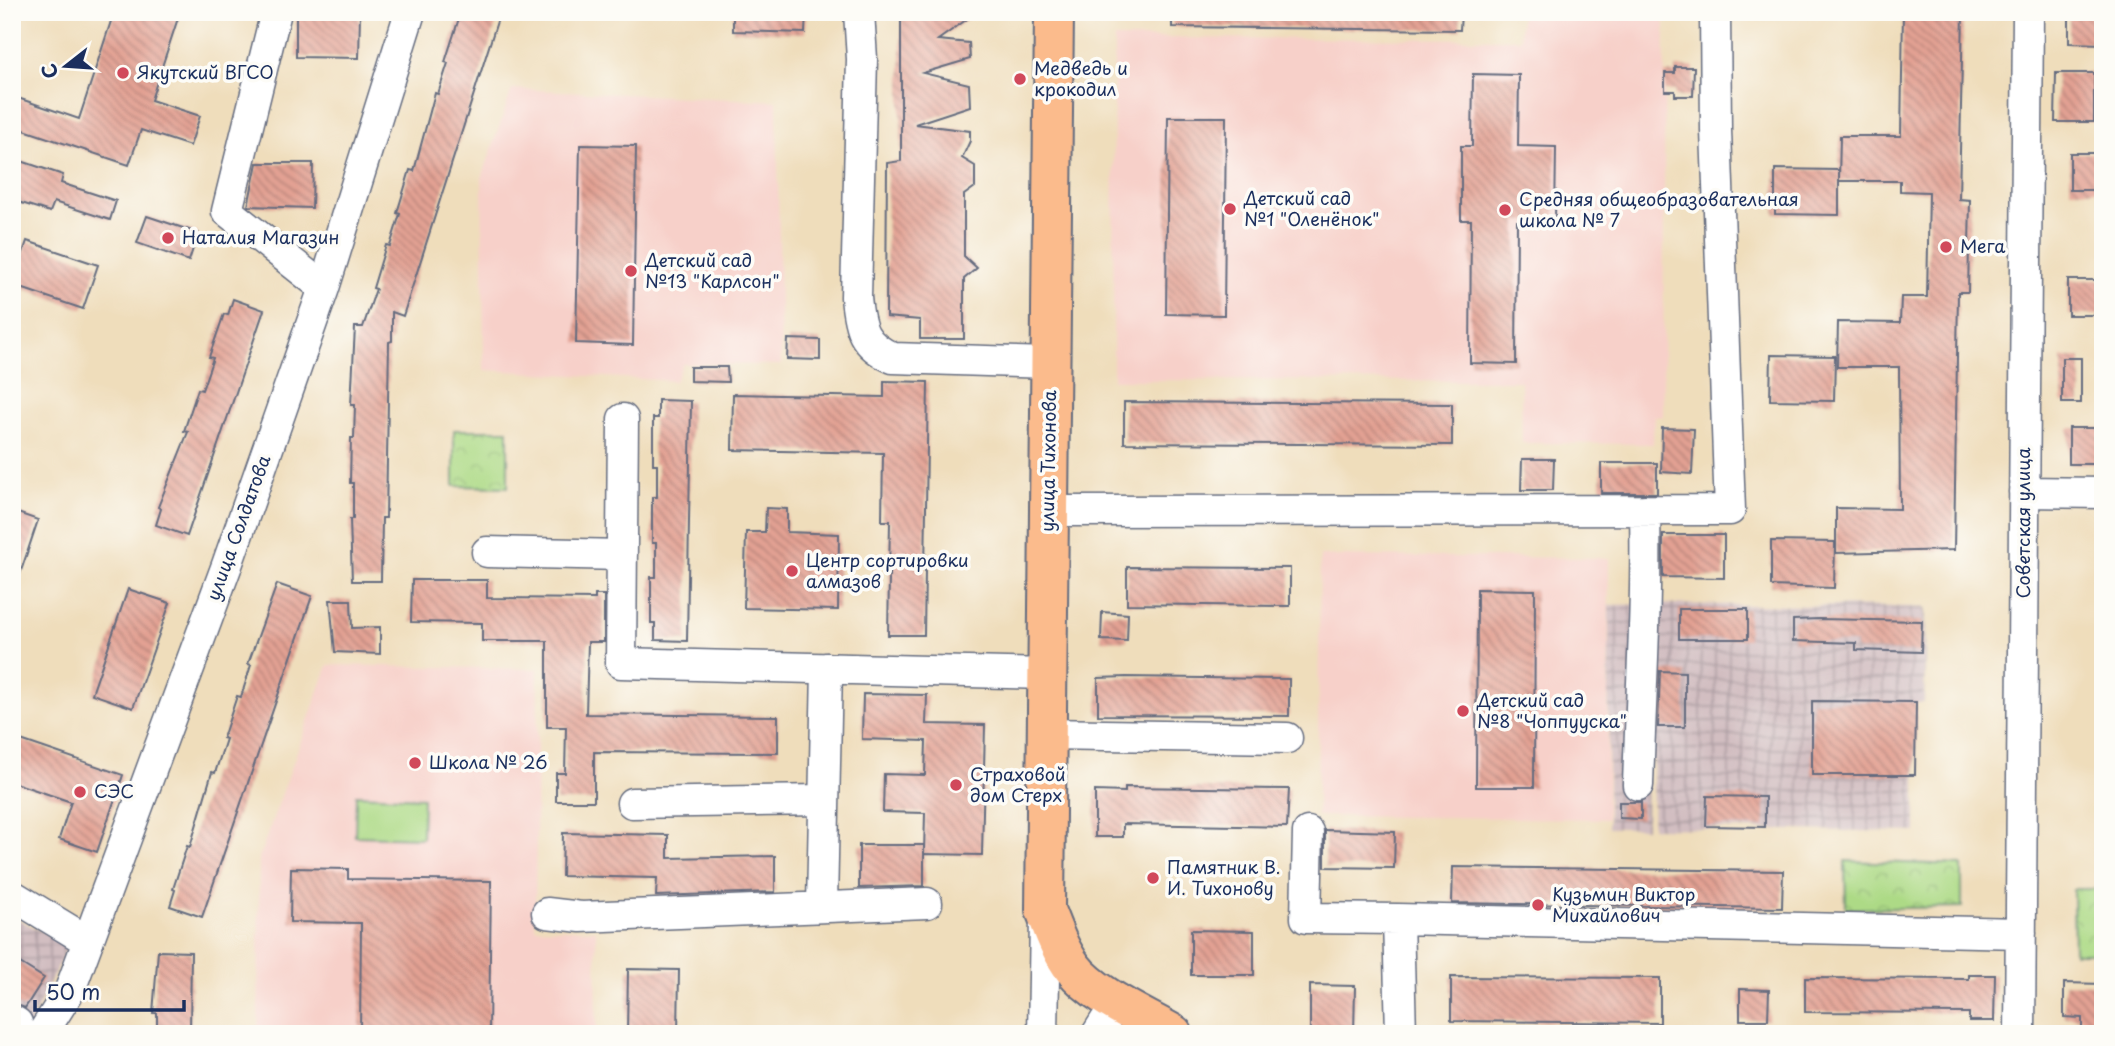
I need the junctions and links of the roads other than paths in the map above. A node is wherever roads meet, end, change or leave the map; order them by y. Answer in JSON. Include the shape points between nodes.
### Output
{"nodes":[{"id":1,"x":275,"y":12,"type":"edge"},
{"id":2,"x":410,"y":12,"type":"edge"},
{"id":3,"x":859,"y":12,"type":"edge"},
{"id":4,"x":1054,"y":12,"type":"edge"},
{"id":5,"x":1715,"y":12,"type":"edge"},
{"id":6,"x":2028,"y":12,"type":"edge"},
{"id":7,"x":324,"y":288,"type":"junction"},
{"id":8,"x":1050,"y":363,"type":"junction"},
{"id":9,"x":623,"y":419,"type":"dead end"},
{"id":10,"x":2024,"y":492,"type":"junction"},
{"id":11,"x":2103,"y":493,"type":"edge"},
{"id":12,"x":1645,"y":510,"type":"junction"},
{"id":13,"x":1049,"y":511,"type":"junction"},
{"id":14,"x":487,"y":552,"type":"dead end"},
{"id":15,"x":622,"y":555,"type":"junction"},
{"id":16,"x":827,"y":668,"type":"junction"},
{"id":17,"x":1047,"y":674,"type":"junction"},
{"id":18,"x":1046,"y":734,"type":"junction"},
{"id":19,"x":1287,"y":738,"type":"dead end"},
{"id":20,"x":1638,"y":785,"type":"dead end"},
{"id":21,"x":824,"y":800,"type":"junction"},
{"id":22,"x":632,"y":803,"type":"dead end"},
{"id":23,"x":1308,"y":832,"type":"dead end"},
{"id":24,"x":12,"y":895,"type":"edge"},
{"id":25,"x":927,"y":903,"type":"dead end"},
{"id":26,"x":822,"y":905,"type":"junction"},
{"id":27,"x":1045,"y":910,"type":"junction"},
{"id":28,"x":547,"y":913,"type":"dead end"},
{"id":29,"x":1398,"y":919,"type":"junction"},
{"id":30,"x":2021,"y":933,"type":"junction"},
{"id":31,"x":86,"y":940,"type":"junction"},
{"id":32,"x":1117,"y":1002,"type":"junction"},
{"id":33,"x":12,"y":1020,"type":"edge"},
{"id":34,"x":12,"y":1032,"type":"edge"},
{"id":35,"x":42,"y":1034,"type":"edge"},
{"id":36,"x":1043,"y":1034,"type":"edge"},
{"id":37,"x":1097,"y":1034,"type":"edge"},
{"id":38,"x":1173,"y":1034,"type":"edge"},
{"id":39,"x":1401,"y":1034,"type":"edge"},
{"id":40,"x":2020,"y":1034,"type":"edge"}],
"edges":[{"from":1,"to":7,"type":"street","via":[[227,211]]},
{"from":2,"to":7,"type":"street","name":"улица Солдатова"},
{"from":3,"to":8,"type":"street","via":[[856,298],[865,337],[875,350],[893,358]]},
{"from":4,"to":8,"type":"main road","name":"улица Тихонова"},
{"from":5,"to":12,"type":"street","via":[[1730,510]]},
{"from":6,"to":10,"type":"street","name":"Советская улица"},
{"from":7,"to":31,"type":"street","name":"улица Солдатова","via":[[227,565]]},
{"from":8,"to":13,"type":"main road","name":"улица Тихонова"},
{"from":9,"to":15,"type":"street"},
{"from":10,"to":11,"type":"street"},
{"from":10,"to":30,"type":"street","name":"Советская улица"},
{"from":12,"to":13,"type":"street"},
{"from":12,"to":20,"type":"street","via":[[1647,604]]},
{"from":13,"to":17,"type":"main road","name":"улица Тихонова"},
{"from":14,"to":15,"type":"street"},
{"from":15,"to":16,"type":"street","via":[[621,663]]},
{"from":16,"to":17,"type":"street"},
{"from":16,"to":21,"type":"street"},
{"from":17,"to":18,"type":"main road","name":"улица Тихонова"},
{"from":18,"to":19,"type":"street"},
{"from":18,"to":27,"type":"main road","name":"улица Тихонова"},
{"from":21,"to":22,"type":"street"},
{"from":21,"to":26,"type":"street"},
{"from":23,"to":29,"type":"street","via":[[1306,918]]},
{"from":24,"to":31,"type":"street"},
{"from":25,"to":26,"type":"street"},
{"from":26,"to":28,"type":"street","via":[[581,917]]},
{"from":27,"to":32,"type":"main road","via":[[1075,972]]},
{"from":27,"to":36,"type":"street"},
{"from":29,"to":30,"type":"street"},
{"from":29,"to":39,"type":"street"},
{"from":30,"to":40,"type":"street","name":"Советская улица"},
{"from":31,"to":35,"type":"street","name":"улица Солдатова","via":[[70,990]]},
{"from":32,"to":37,"type":"street"},
{"from":32,"to":38,"type":"main road"},
{"from":33,"to":34,"type":"street","via":[[17,1023]]}]}
